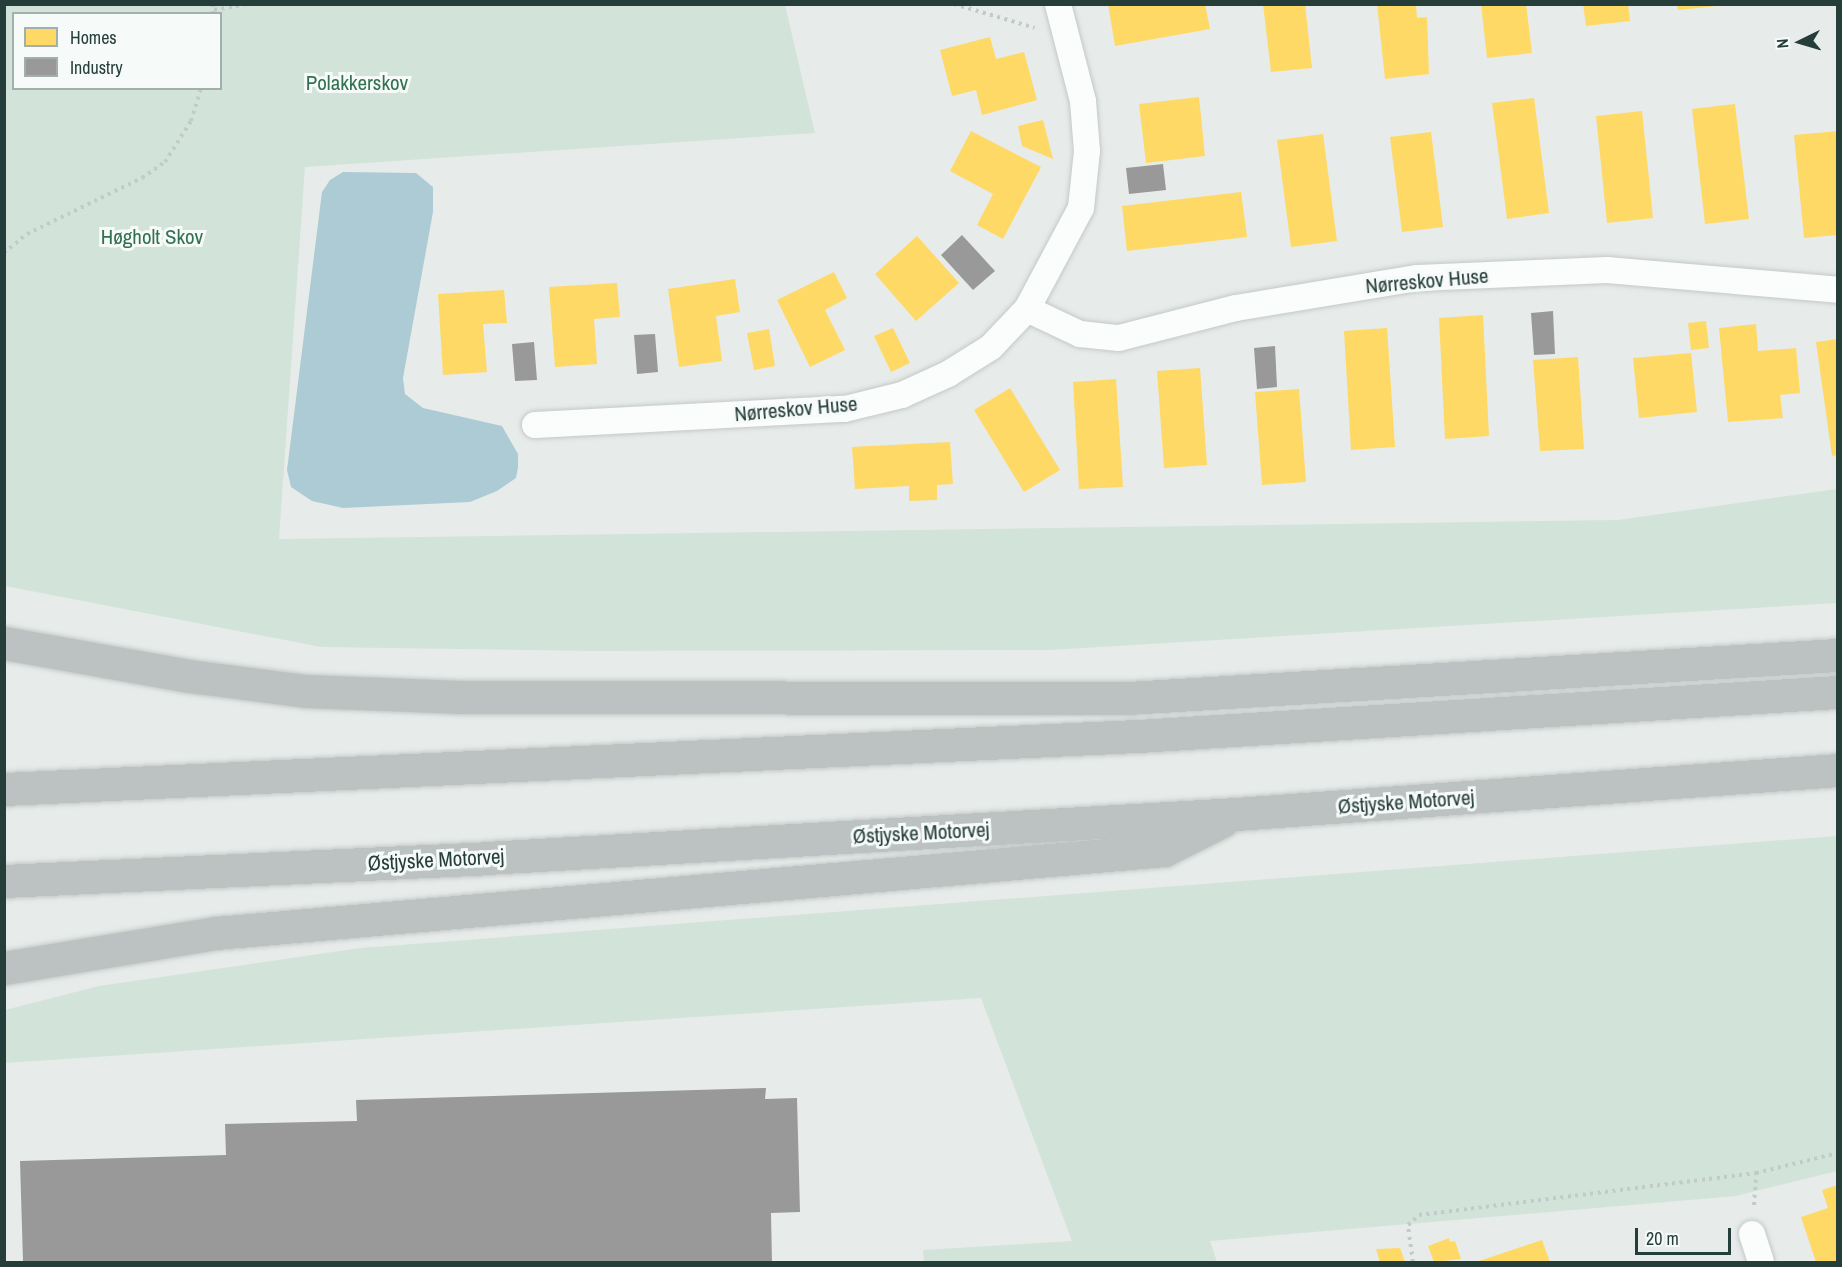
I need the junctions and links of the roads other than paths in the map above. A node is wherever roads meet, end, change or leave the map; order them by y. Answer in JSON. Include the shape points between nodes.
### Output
{"nodes":[{"id":1,"x":1062,"y":17,"type":"edge"},
{"id":2,"x":1838,"y":290,"type":"edge"},
{"id":3,"x":1027,"y":309,"type":"junction"},
{"id":4,"x":535,"y":425,"type":"dead end"},
{"id":5,"x":4,"y":643,"type":"edge"},
{"id":6,"x":1838,"y":655,"type":"edge"},
{"id":7,"x":1838,"y":692,"type":"edge"},
{"id":8,"x":1838,"y":770,"type":"edge"},
{"id":9,"x":4,"y":789,"type":"edge"},
{"id":10,"x":1236,"y":814,"type":"junction"},
{"id":11,"x":4,"y":881,"type":"edge"},
{"id":12,"x":4,"y":968,"type":"edge"},
{"id":13,"x":1752,"y":1234,"type":"dead end"},
{"id":14,"x":1761,"y":1263,"type":"edge"}],
"edges":[{"from":1,"to":3,"type":"street","name":"Nørreskov Huse","via":[[1083,101],[1087,151],[1082,208]]},
{"from":2,"to":3,"type":"street","name":"Nørreskov Huse","via":[[1607,270],[1418,278],[1236,308],[1119,338],[1080,334]]},
{"from":3,"to":4,"type":"street","name":"Nørreskov Huse","via":[[991,347],[948,374],[902,395],[845,409]]},
{"from":5,"to":6,"type":"highway","via":[[189,676],[306,691],[461,697],[1128,698]]},
{"from":7,"to":9,"type":"highway","via":[[1138,736]]},
{"from":8,"to":10,"type":"highway","name":"Østjyske Motorvej"},
{"from":10,"to":11,"type":"highway","name":"Østjyske Motorvej","via":[[488,858]]},
{"from":10,"to":12,"type":"highway","via":[[1164,850],[216,933]]},
{"from":13,"to":14,"type":"street"}]}
